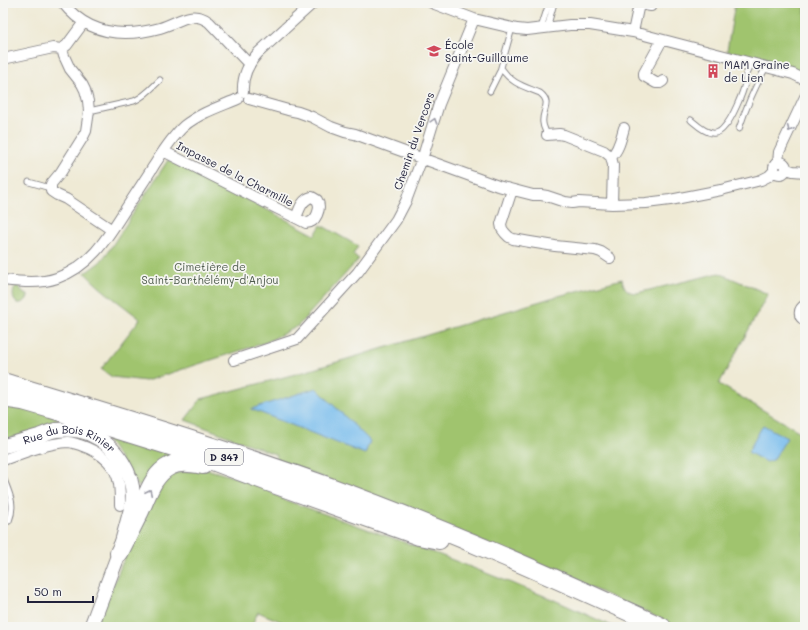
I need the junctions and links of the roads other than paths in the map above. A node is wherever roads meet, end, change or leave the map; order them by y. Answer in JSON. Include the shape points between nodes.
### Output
{"nodes":[{"id":1,"x":63,"y":3,"type":"edge"},
{"id":2,"x":313,"y":3,"type":"edge"},
{"id":3,"x":432,"y":3,"type":"edge"},
{"id":4,"x":549,"y":3,"type":"edge"},
{"id":5,"x":554,"y":3,"type":"edge"},
{"id":6,"x":637,"y":4,"type":"edge"},
{"id":7,"x":651,"y":6,"type":"dead end"},
{"id":8,"x":474,"y":19,"type":"junction"},
{"id":9,"x":84,"y":22,"type":"junction"},
{"id":10,"x":512,"y":28,"type":"junction"},
{"id":11,"x":544,"y":28,"type":"junction"},
{"id":12,"x":633,"y":32,"type":"junction"},
{"id":13,"x":662,"y":40,"type":"junction"},
{"id":14,"x":62,"y":48,"type":"junction"},
{"id":15,"x":3,"y":59,"type":"edge"},
{"id":16,"x":751,"y":63,"type":"junction"},
{"id":17,"x":249,"y":64,"type":"junction"},
{"id":18,"x":766,"y":67,"type":"junction"},
{"id":19,"x":501,"y":68,"type":"junction"},
{"id":20,"x":160,"y":80,"type":"dead end"},
{"id":21,"x":805,"y":80,"type":"edge"},
{"id":22,"x":663,"y":81,"type":"dead end"},
{"id":23,"x":490,"y":91,"type":"dead end"},
{"id":24,"x":243,"y":97,"type":"junction"},
{"id":25,"x":805,"y":97,"type":"edge"},
{"id":26,"x":89,"y":111,"type":"junction"},
{"id":27,"x":691,"y":120,"type":"dead end"},
{"id":28,"x":624,"y":128,"type":"dead end"},
{"id":29,"x":738,"y":129,"type":"dead end"},
{"id":30,"x":548,"y":135,"type":"joint"},
{"id":31,"x":164,"y":150,"type":"junction"},
{"id":32,"x":611,"y":157,"type":"junction"},
{"id":33,"x":422,"y":159,"type":"junction"},
{"id":34,"x":776,"y":167,"type":"junction"},
{"id":35,"x":805,"y":172,"type":"edge"},
{"id":36,"x":29,"y":182,"type":"dead end"},
{"id":37,"x":50,"y":188,"type":"junction"},
{"id":38,"x":512,"y":190,"type":"junction"},
{"id":39,"x":612,"y":204,"type":"junction"},
{"id":40,"x":296,"y":218,"type":"dead end"},
{"id":41,"x":112,"y":230,"type":"junction"},
{"id":42,"x":610,"y":258,"type":"dead end"},
{"id":43,"x":3,"y":280,"type":"edge"},
{"id":44,"x":805,"y":305,"type":"edge"},
{"id":45,"x":805,"y":320,"type":"edge"},
{"id":46,"x":234,"y":360,"type":"dead end"},
{"id":47,"x":3,"y":372,"type":"edge"},
{"id":48,"x":3,"y":382,"type":"edge"},
{"id":49,"x":3,"y":388,"type":"edge"},
{"id":50,"x":3,"y":398,"type":"edge"},
{"id":51,"x":3,"y":446,"type":"edge"},
{"id":52,"x":3,"y":460,"type":"edge"},
{"id":53,"x":3,"y":477,"type":"edge"},
{"id":54,"x":268,"y":482,"type":"junction"},
{"id":55,"x":329,"y":487,"type":"junction"},
{"id":56,"x":120,"y":505,"type":"dead end"},
{"id":57,"x":9,"y":521,"type":"dead end"},
{"id":58,"x":439,"y":540,"type":"junction"},
{"id":59,"x":119,"y":553,"type":"junction"},
{"id":60,"x":91,"y":627,"type":"edge"},
{"id":61,"x":635,"y":627,"type":"edge"},
{"id":62,"x":662,"y":627,"type":"edge"}],
"edges":[{"from":1,"to":9,"type":"street"},
{"from":2,"to":17,"type":"street"},
{"from":3,"to":8,"type":"street"},
{"from":4,"to":11,"type":"lane"},
{"from":5,"to":11,"type":"lane"},
{"from":6,"to":7,"type":"street"},
{"from":6,"to":12,"type":"street"},
{"from":8,"to":10,"type":"street"},
{"from":33,"to":8,"type":"street","name":"Chemin du Vercors","one_way":true,"via":[[439,104]]},
{"from":9,"to":14,"type":"street"},
{"from":9,"to":17,"type":"street","via":[[107,32],[133,33],[161,28],[196,16],[209,22]]},
{"from":10,"to":11,"type":"street"},
{"from":10,"to":19,"type":"lane"},
{"from":11,"to":12,"type":"street","via":[[590,25]]},
{"from":12,"to":13,"type":"street"},
{"from":13,"to":16,"type":"street"},
{"from":13,"to":22,"type":"street","via":[[644,76],[656,83]]},
{"from":14,"to":15,"type":"street"},
{"from":14,"to":26,"type":"street","via":[[70,69],[85,90]]},
{"from":16,"to":18,"type":"street"},
{"from":16,"to":27,"type":"lane","via":[[743,90],[727,125],[720,131],[711,133]]},
{"from":17,"to":24,"type":"street","via":[[243,80]]},
{"from":18,"to":21,"type":"street"},
{"from":18,"to":29,"type":"lane"},
{"from":19,"to":23,"type":"lane"},
{"from":19,"to":30,"type":"lane","via":[[513,82],[543,95],[547,104],[542,122]]},
{"from":20,"to":26,"type":"lane","via":[[138,100]]},
{"from":24,"to":31,"type":"street","via":[[195,117],[175,135]]},
{"from":24,"to":33,"type":"street","via":[[298,112],[331,127]]},
{"from":25,"to":34,"type":"street","one_way":true,"via":[[779,152]]},
{"from":26,"to":37,"type":"street","via":[[86,131],[80,144]]},
{"from":28,"to":32,"type":"street","via":[[617,149]]},
{"from":30,"to":32,"type":"street","via":[[564,135],[604,151]]},
{"from":31,"to":40,"type":"street","name":"Impasse de la Charmille"},
{"from":31,"to":41,"type":"street"},
{"from":32,"to":39,"type":"street","via":[[614,165]]},
{"from":33,"to":38,"type":"street"},
{"from":33,"to":46,"type":"street","name":"Chemin du Vercors","via":[[396,220],[358,272],[297,339]]},
{"from":34,"to":35,"type":"street","via":[[777,174],[781,175],[787,169]]},
{"from":34,"to":39,"type":"street","via":[[769,176],[761,180],[684,198]]},
{"from":36,"to":37,"type":"lane"},
{"from":37,"to":41,"type":"street","via":[[53,193]]},
{"from":38,"to":39,"type":"street","via":[[548,196],[565,202]]},
{"from":38,"to":42,"type":"street","via":[[501,224],[502,229],[513,239],[595,250]]},
{"from":41,"to":43,"type":"street","via":[[98,250],[67,274],[34,282]]},
{"from":44,"to":45,"type":"street","via":[[800,309],[800,316]]},
{"from":47,"to":55,"type":"highway","via":[[158,420],[320,480]]},
{"from":48,"to":55,"type":"highway","number":"D 347","via":[[162,430]]},
{"from":49,"to":58,"type":"highway","number":"D 347","via":[[236,461],[330,495]]},
{"from":50,"to":54,"type":"highway","via":[[44,407],[160,443]]},
{"from":51,"to":59,"type":"street","name":"Rue du Bois Rinier","via":[[54,430],[74,430],[90,434],[114,451],[124,462],[129,475],[132,501]]},
{"from":52,"to":56,"type":"street","via":[[59,443],[70,442],[89,448],[103,456],[114,468],[119,483]]},
{"from":53,"to":57,"type":"lane","via":[[12,504]]},
{"from":54,"to":58,"type":"highway","via":[[419,536]]},
{"from":59,"to":54,"type":"highway","one_way":true,"via":[[153,484],[169,466],[190,462]]},
{"from":55,"to":62,"type":"highway","number":"D 347","via":[[456,536]]},
{"from":58,"to":61,"type":"highway","number":"D 347","via":[[517,572]]},
{"from":59,"to":60,"type":"street","name":"Rue du Bois Rinier"}]}
